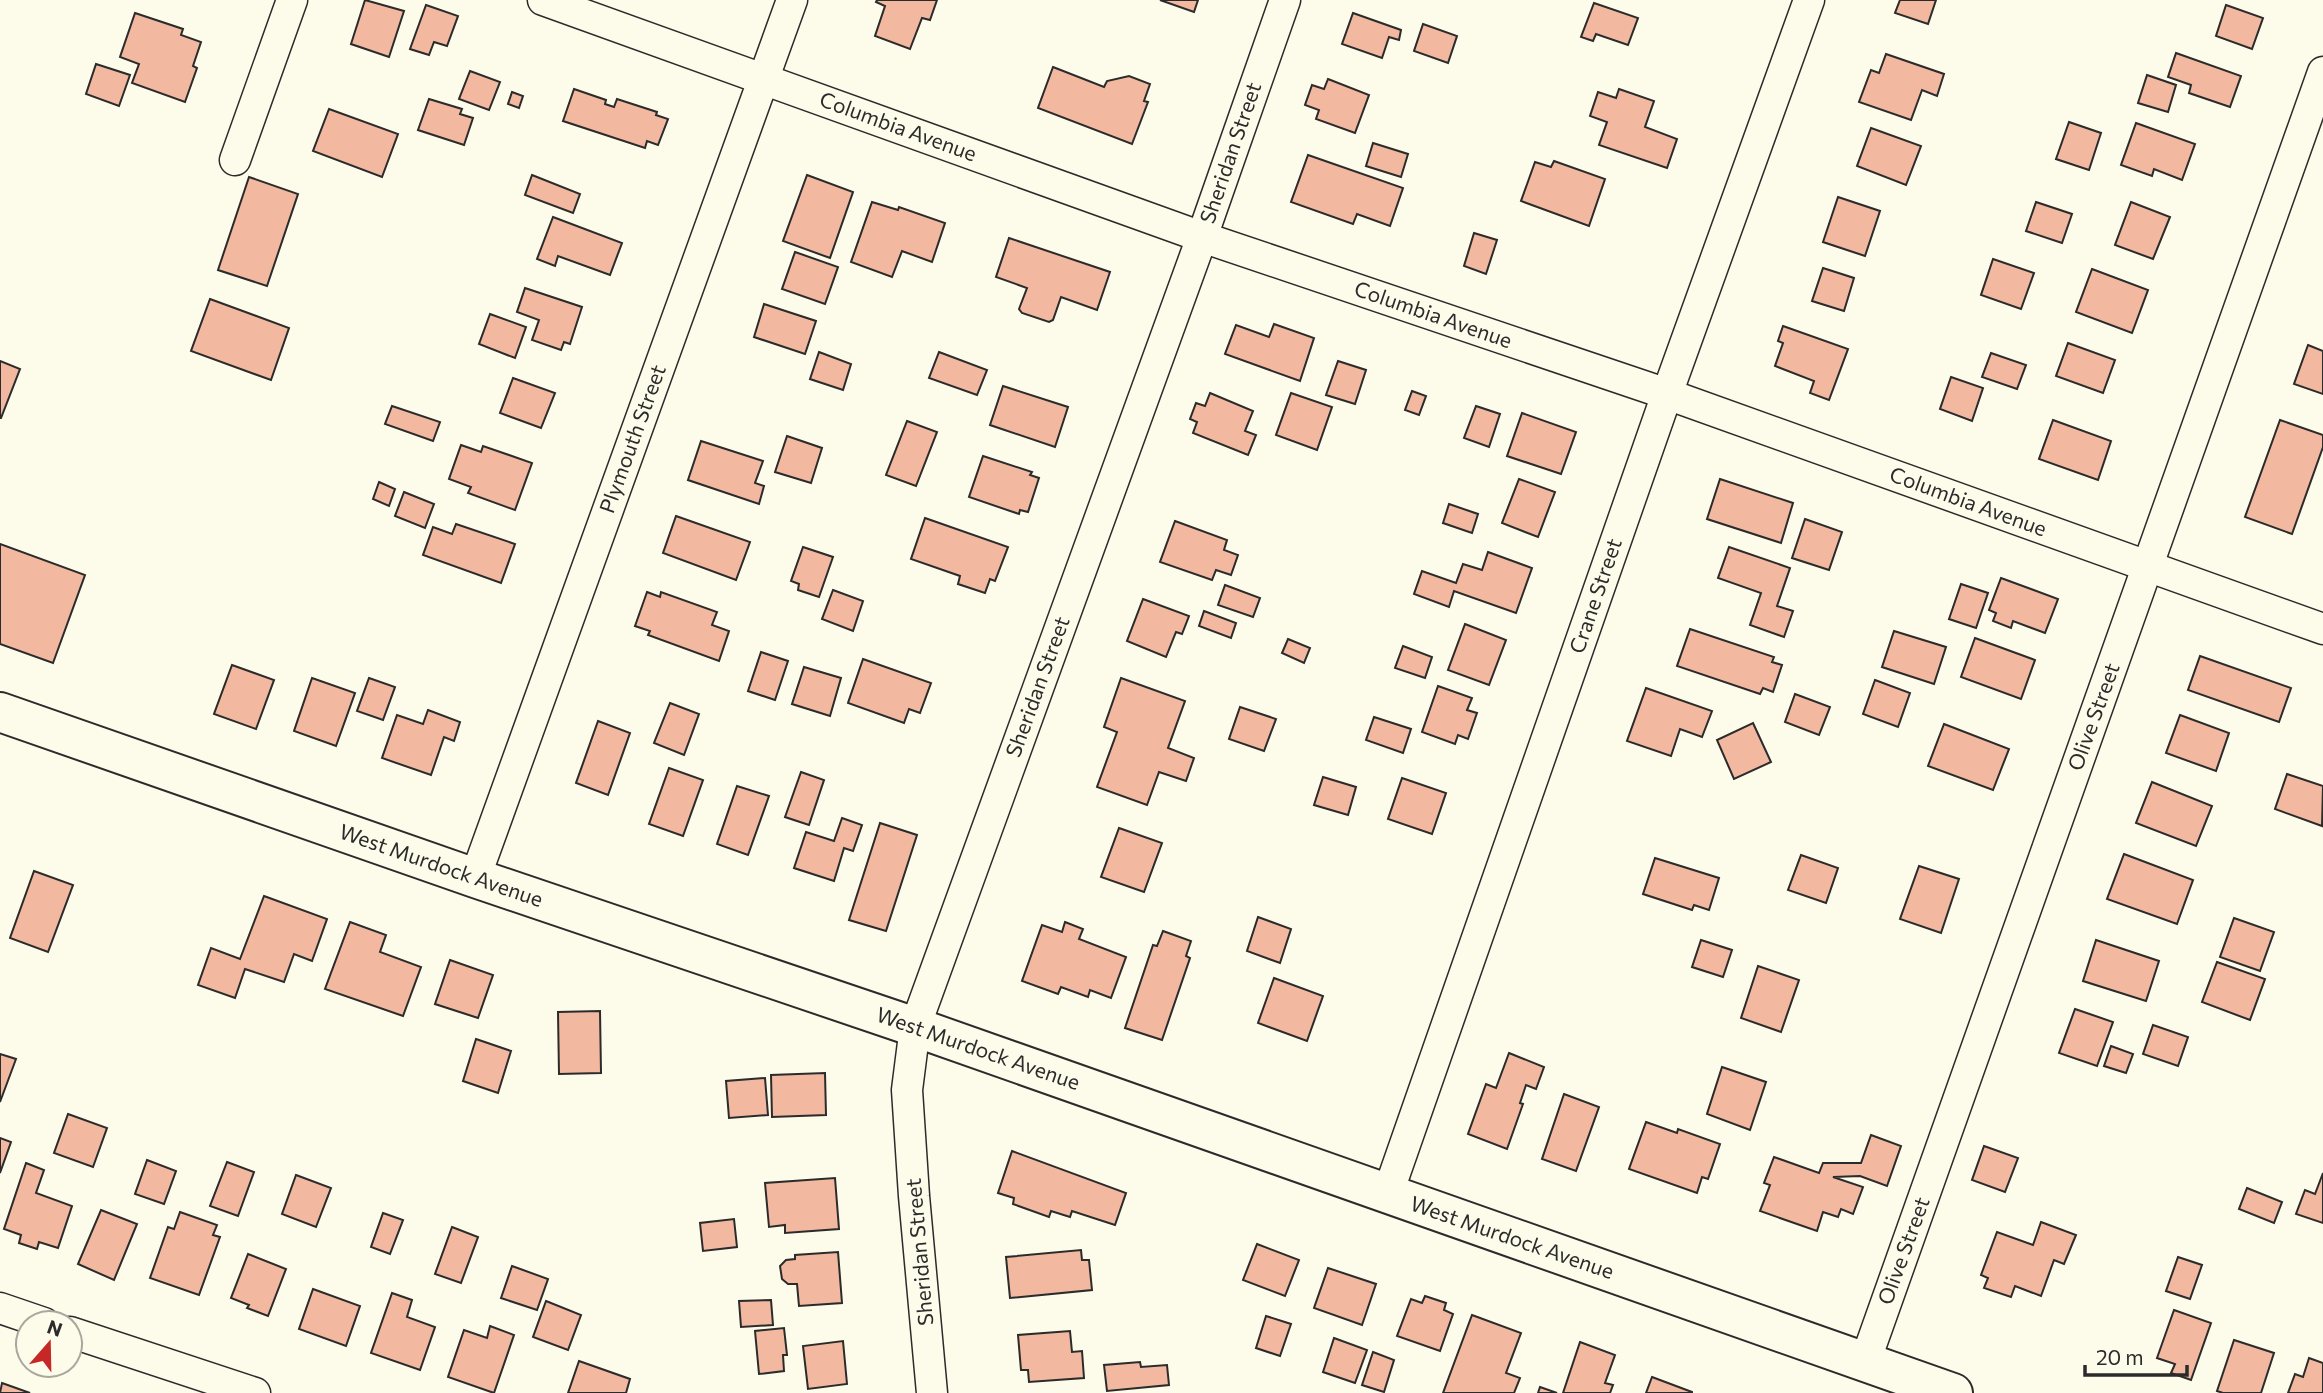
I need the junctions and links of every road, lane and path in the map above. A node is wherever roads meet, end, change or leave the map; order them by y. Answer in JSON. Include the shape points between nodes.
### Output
{"nodes":[{"id":1,"x":292,"y":0,"type":"edge"},
{"id":2,"x":543,"y":0,"type":"edge"},
{"id":3,"x":792,"y":0,"type":"edge"},
{"id":4,"x":1285,"y":0,"type":"edge"},
{"id":5,"x":1809,"y":0,"type":"edge"},
{"id":6,"x":2323,"y":72,"type":"edge"},
{"id":7,"x":764,"y":79,"type":"junction"},
{"id":8,"x":234,"y":160,"type":"dead end"},
{"id":9,"x":1202,"y":237,"type":"junction"},
{"id":10,"x":1667,"y":394,"type":"junction"},
{"id":11,"x":2148,"y":566,"type":"junction"},
{"id":12,"x":2323,"y":629,"type":"edge"},
{"id":13,"x":0,"y":712,"type":"edge"},
{"id":14,"x":475,"y":878,"type":"junction"},
{"id":15,"x":915,"y":1027,"type":"junction"},
{"id":16,"x":1388,"y":1193,"type":"junction"},
{"id":17,"x":84,"y":1337,"type":"edge"},
{"id":18,"x":1865,"y":1362,"type":"junction"},
{"id":19,"x":255,"y":1393,"type":"edge"},
{"id":20,"x":932,"y":1393,"type":"edge"},
{"id":21,"x":1953,"y":1393,"type":"edge"}],
"edges":[{"from":1,"to":8,"type":"street"},
{"from":2,"to":7,"type":"street","name":"Columbia Avenue"},
{"from":3,"to":7,"type":"street","name":"Plymouth Street"},
{"from":4,"to":9,"type":"street","name":"Sheridan Street"},
{"from":5,"to":10,"type":"street","name":"Crane Street"},
{"from":6,"to":11,"type":"street","name":"Olive Street"},
{"from":7,"to":9,"type":"street","name":"Columbia Avenue"},
{"from":7,"to":14,"type":"street","name":"Plymouth Street"},
{"from":9,"to":10,"type":"street","name":"Columbia Avenue"},
{"from":9,"to":15,"type":"street","name":"Sheridan Street"},
{"from":10,"to":11,"type":"street","name":"Columbia Avenue"},
{"from":10,"to":16,"type":"street","name":"Crane Street"},
{"from":11,"to":12,"type":"street","name":"Columbia Avenue"},
{"from":11,"to":18,"type":"street","name":"Olive Street"},
{"from":13,"to":14,"type":"main road","name":"West Murdock Avenue"},
{"from":14,"to":15,"type":"main road","name":"West Murdock Avenue"},
{"from":15,"to":16,"type":"main road","name":"West Murdock Avenue"},
{"from":15,"to":20,"type":"street","name":"Sheridan Street","via":[[907,1090]]},
{"from":16,"to":18,"type":"main road","name":"West Murdock Avenue"},
{"from":17,"to":19,"type":"street"},
{"from":18,"to":21,"type":"main road","name":"West Murdock Avenue"}]}
